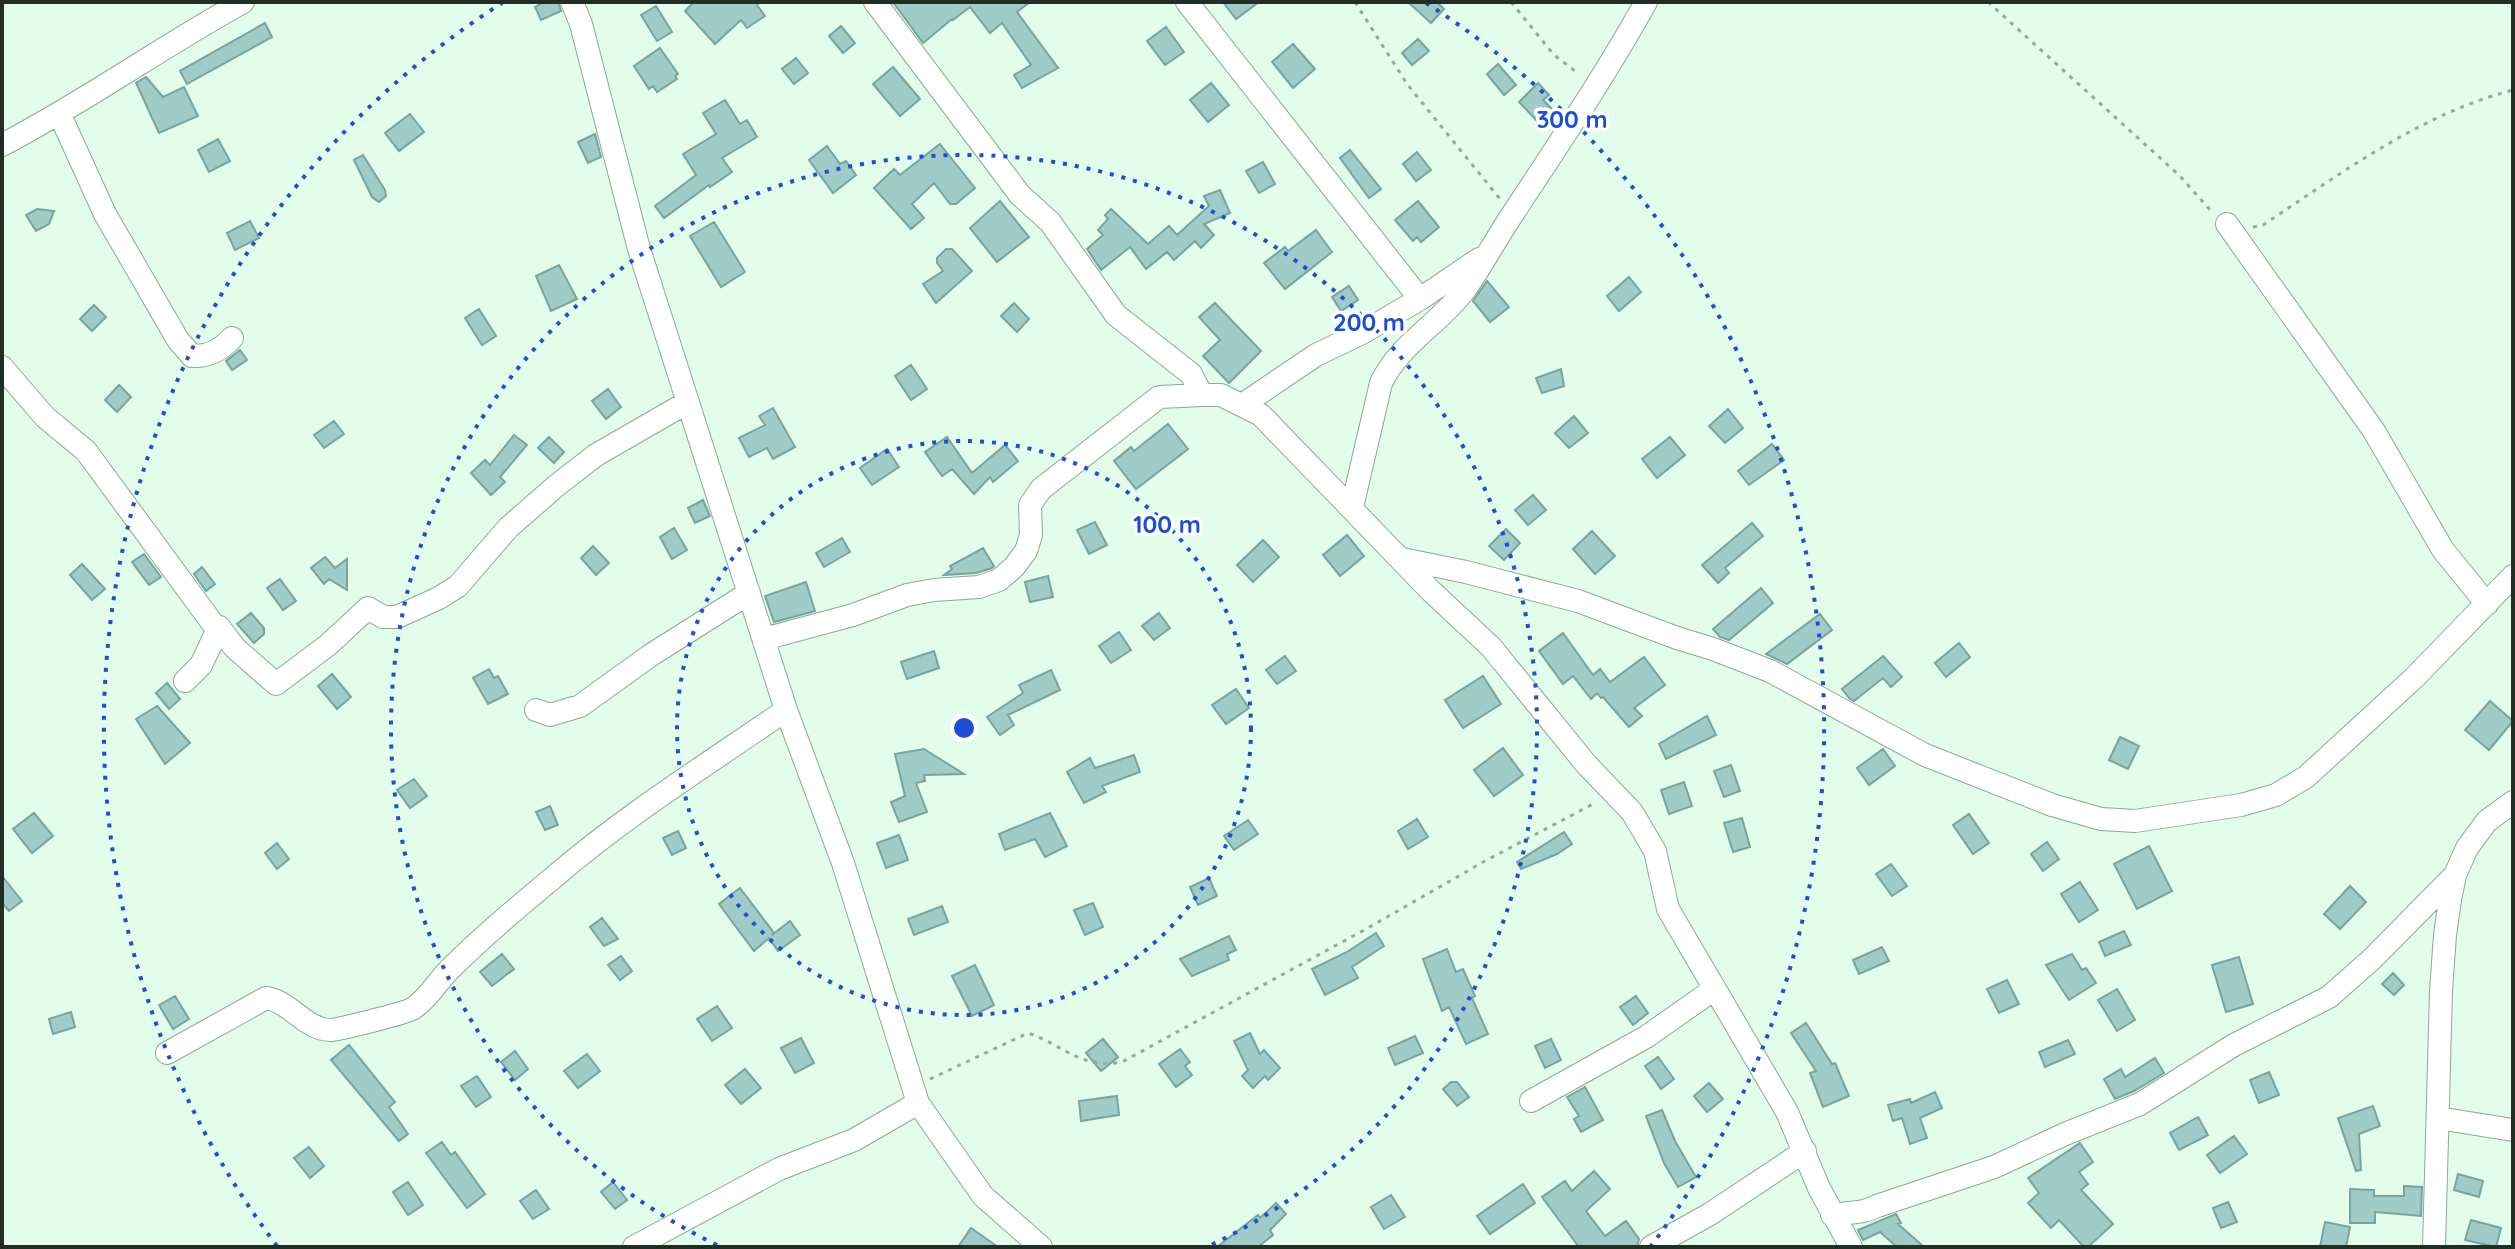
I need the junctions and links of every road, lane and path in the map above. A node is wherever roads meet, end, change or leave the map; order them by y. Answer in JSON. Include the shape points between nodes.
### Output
{"nodes":[{"id":1,"x":243,"y":2,"type":"edge"},
{"id":2,"x":572,"y":2,"type":"edge"},
{"id":3,"x":875,"y":2,"type":"edge"},
{"id":4,"x":1187,"y":2,"type":"edge"},
{"id":5,"x":1355,"y":2,"type":"edge"},
{"id":6,"x":1511,"y":2,"type":"edge"},
{"id":7,"x":1646,"y":2,"type":"edge"},
{"id":8,"x":1988,"y":2,"type":"edge"},
{"id":9,"x":1595,"y":86,"type":"junction"},
{"id":10,"x":2513,"y":90,"type":"edge"},
{"id":11,"x":60,"y":115,"type":"junction"},
{"id":12,"x":2,"y":145,"type":"edge"},
{"id":13,"x":1512,"y":214,"type":"junction"},
{"id":14,"x":2227,"y":224,"type":"junction"},
{"id":15,"x":1491,"y":247,"type":"junction"},
{"id":16,"x":1420,"y":299,"type":"junction"},
{"id":17,"x":232,"y":338,"type":"dead end"},
{"id":18,"x":2,"y":367,"type":"edge"},
{"id":19,"x":1202,"y":395,"type":"junction"},
{"id":20,"x":688,"y":402,"type":"junction"},
{"id":21,"x":1242,"y":405,"type":"junction"},
{"id":22,"x":1352,"y":507,"type":"junction"},
{"id":23,"x":1401,"y":559,"type":"junction"},
{"id":24,"x":2513,"y":576,"type":"edge"},
{"id":25,"x":749,"y":593,"type":"junction"},
{"id":26,"x":2487,"y":604,"type":"junction"},
{"id":27,"x":219,"y":627,"type":"junction"},
{"id":28,"x":764,"y":639,"type":"junction"},
{"id":29,"x":185,"y":681,"type":"dead end"},
{"id":30,"x":536,"y":710,"type":"dead end"},
{"id":31,"x":786,"y":710,"type":"junction"},
{"id":32,"x":1616,"y":792,"type":"junction"},
{"id":33,"x":2513,"y":802,"type":"edge"},
{"id":34,"x":2455,"y":875,"type":"junction"},
{"id":35,"x":1713,"y":990,"type":"junction"},
{"id":36,"x":167,"y":1053,"type":"dead end"},
{"id":37,"x":916,"y":1094,"type":"junction"},
{"id":38,"x":1531,"y":1101,"type":"dead end"},
{"id":39,"x":2438,"y":1118,"type":"junction"},
{"id":40,"x":2513,"y":1130,"type":"edge"},
{"id":41,"x":1805,"y":1151,"type":"junction"},
{"id":42,"x":1832,"y":1215,"type":"junction"},
{"id":43,"x":634,"y":1247,"type":"edge"},
{"id":44,"x":1041,"y":1247,"type":"edge"},
{"id":45,"x":1651,"y":1247,"type":"edge"},
{"id":46,"x":1851,"y":1247,"type":"edge"},
{"id":47,"x":2434,"y":1247,"type":"edge"}],
"edges":[{"from":1,"to":11,"type":"street"},
{"from":2,"to":20,"type":"street","via":[[639,249]]},
{"from":3,"to":19,"type":"street","via":[[1020,195],[1050,222],[1116,315],[1191,374]]},
{"from":4,"to":16,"type":"street"},
{"from":5,"to":13,"type":"path","via":[[1407,84]]},
{"from":6,"to":9,"type":"path","via":[[1554,55]]},
{"from":7,"to":9,"type":"street"},
{"from":8,"to":14,"type":"path"},
{"from":9,"to":13,"type":"street"},
{"from":10,"to":14,"type":"path","via":[[2396,138],[2263,225],[2243,230]]},
{"from":11,"to":12,"type":"street"},
{"from":11,"to":17,"type":"street","via":[[105,214],[178,340],[192,356],[204,357]]},
{"from":13,"to":15,"type":"street"},
{"from":14,"to":26,"type":"street","via":[[2374,431],[2443,550]]},
{"from":15,"to":16,"type":"street"},
{"from":15,"to":22,"type":"street","via":[[1456,299],[1389,366]]},
{"from":16,"to":21,"type":"street","via":[[1316,355]]},
{"from":18,"to":27,"type":"street","via":[[45,417],[86,451]]},
{"from":19,"to":21,"type":"street","via":[[1221,395]]},
{"from":19,"to":28,"type":"street","via":[[1159,397],[1041,489],[1030,505],[1026,551],[999,580],[907,595]]},
{"from":20,"to":25,"type":"street"},
{"from":20,"to":27,"type":"street","via":[[596,455],[556,486],[508,528],[458,586],[397,617],[383,617],[368,608],[276,684]]},
{"from":21,"to":22,"type":"street","via":[[1261,415]]},
{"from":22,"to":23,"type":"street"},
{"from":23,"to":26,"type":"street","via":[[1578,601],[1713,649],[1770,671],[1925,755],[2052,805],[2101,819],[2135,821],[2241,805],[2276,795],[2306,777]]},
{"from":23,"to":32,"type":"street","via":[[1491,647],[1586,764]]},
{"from":24,"to":26,"type":"street"},
{"from":25,"to":28,"type":"street"},
{"from":25,"to":30,"type":"street","via":[[580,706],[550,715]]},
{"from":27,"to":29,"type":"street","via":[[201,665]]},
{"from":28,"to":31,"type":"street"},
{"from":31,"to":36,"type":"street","via":[[583,852],[402,1015],[319,1029],[266,998]]},
{"from":31,"to":37,"type":"street","via":[[843,863]]},
{"from":32,"to":35,"type":"street","via":[[1655,851],[1668,909]]},
{"from":32,"to":37,"type":"path","via":[[1122,1062],[1078,1060],[1028,1033]]},
{"from":33,"to":34,"type":"street","via":[[2487,821]]},
{"from":34,"to":39,"type":"street","via":[[2445,935]]},
{"from":34,"to":42,"type":"street","via":[[2329,997],[2234,1045],[2140,1104],[1994,1167],[1862,1214]]},
{"from":35,"to":38,"type":"street","via":[[1646,1037]]},
{"from":35,"to":41,"type":"street"},
{"from":37,"to":43,"type":"street","via":[[854,1140],[779,1169]]},
{"from":37,"to":44,"type":"street","via":[[983,1196]]},
{"from":39,"to":40,"type":"street"},
{"from":39,"to":47,"type":"street"},
{"from":41,"to":42,"type":"street"},
{"from":41,"to":45,"type":"street"},
{"from":42,"to":46,"type":"street"}]}
